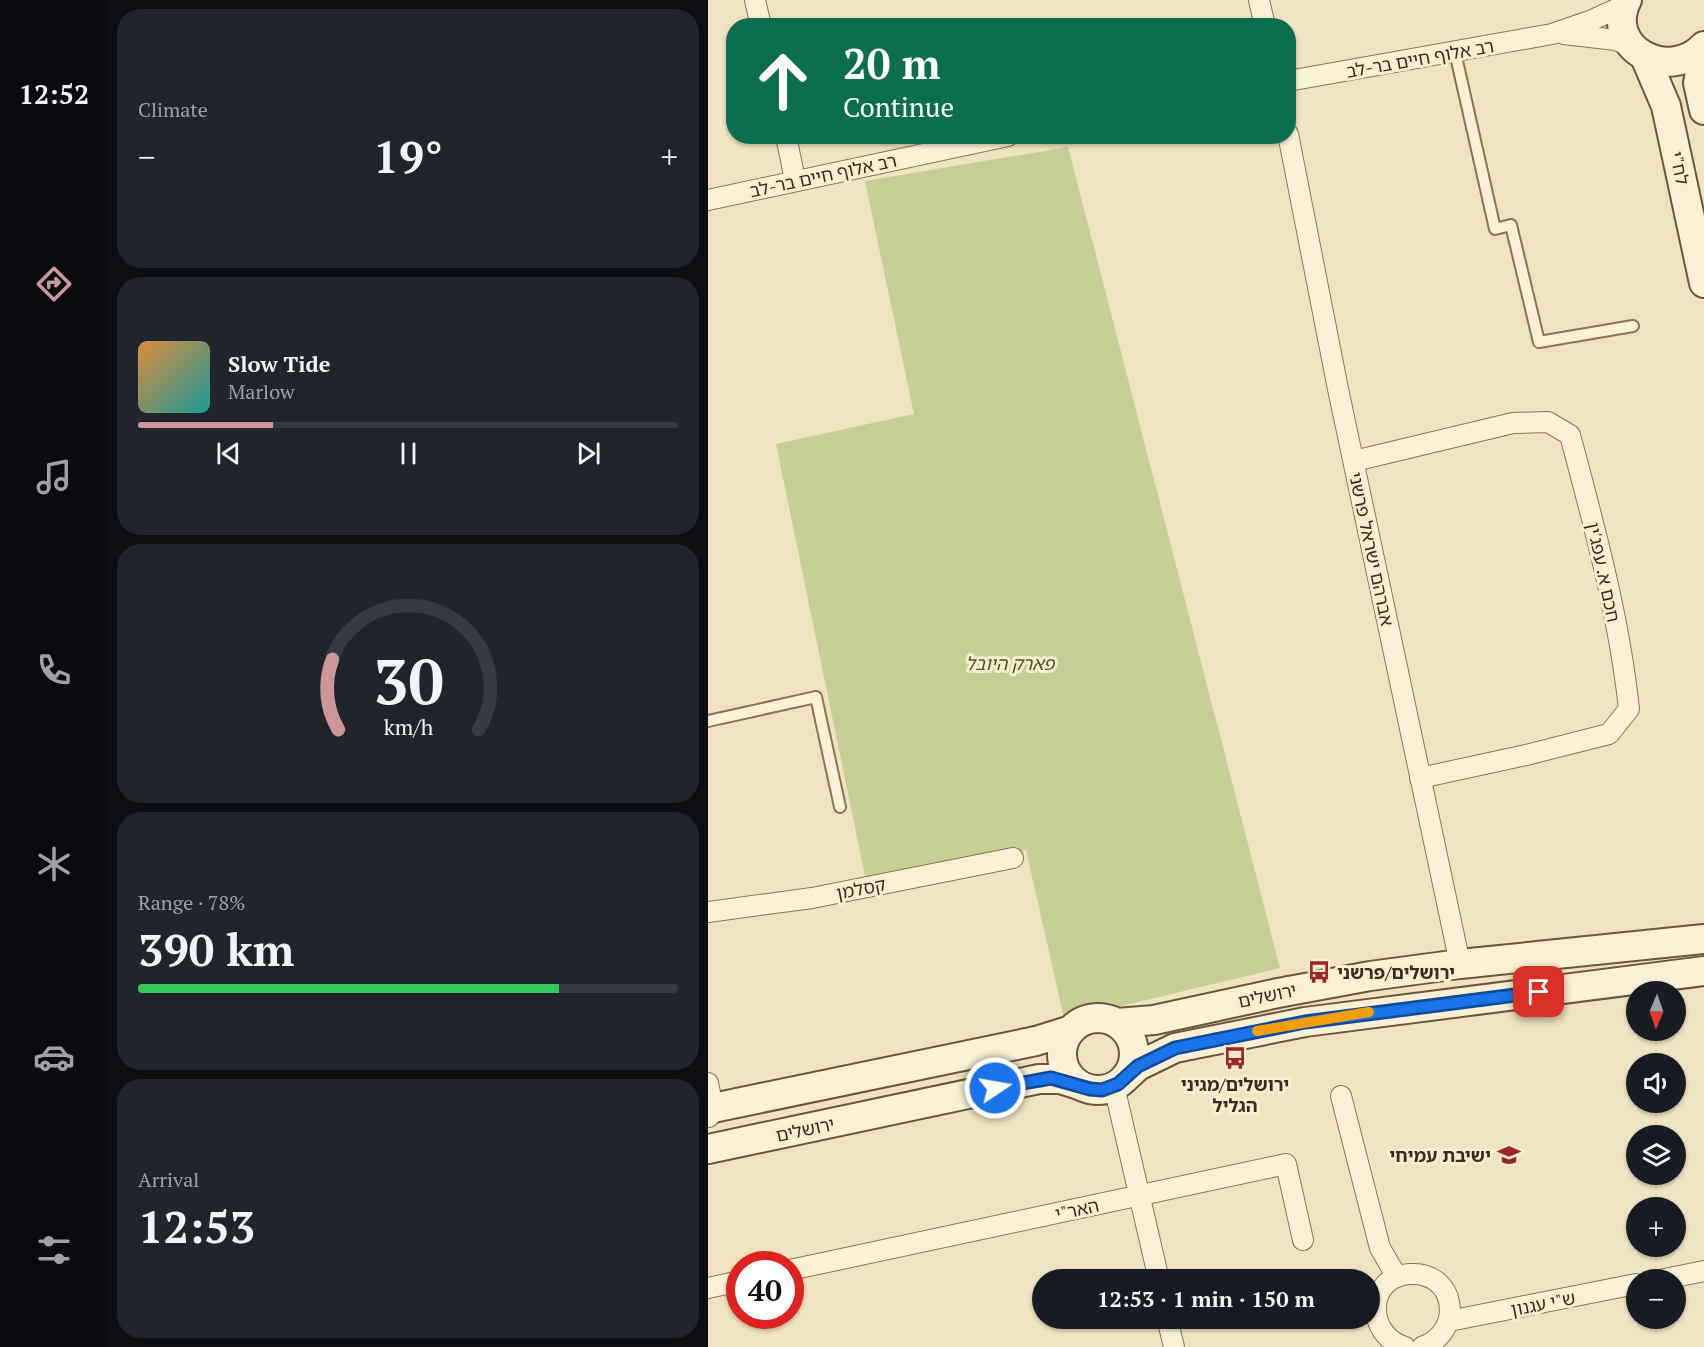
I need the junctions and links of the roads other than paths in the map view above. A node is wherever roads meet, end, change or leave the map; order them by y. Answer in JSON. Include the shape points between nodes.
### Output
{"nodes":[{"id":1,"x":755,"y":0,"type":"edge"},
{"id":2,"x":1259,"y":0,"type":"edge"},
{"id":3,"x":1626,"y":2,"type":"edge"},
{"id":4,"x":759,"y":18,"type":"edge"},
{"id":5,"x":1262,"y":18,"type":"edge"},
{"id":6,"x":1552,"y":34,"type":"junction"},
{"id":7,"x":1704,"y":46,"type":"edge"},
{"id":8,"x":1704,"y":51,"type":"edge"},
{"id":9,"x":1455,"y":52,"type":"junction"},
{"id":10,"x":1639,"y":52,"type":"junction"},
{"id":11,"x":1296,"y":80,"type":"edge"},
{"id":12,"x":1704,"y":110,"type":"edge"},
{"id":13,"x":788,"y":144,"type":"edge"},
{"id":14,"x":969,"y":144,"type":"edge"},
{"id":15,"x":1290,"y":144,"type":"edge"},
{"id":16,"x":795,"y":180,"type":"junction"},
{"id":17,"x":708,"y":200,"type":"edge"},
{"id":18,"x":1704,"y":283,"type":"edge"},
{"id":19,"x":1633,"y":326,"type":"dead end"},
{"id":20,"x":1354,"y":460,"type":"junction"},
{"id":21,"x":708,"y":721,"type":"edge"},
{"id":22,"x":1420,"y":778,"type":"junction"},
{"id":23,"x":840,"y":807,"type":"dead end"},
{"id":24,"x":1013,"y":858,"type":"dead end"},
{"id":25,"x":708,"y":912,"type":"edge"},
{"id":26,"x":1704,"y":939,"type":"edge"},
{"id":27,"x":1460,"y":964,"type":"junction"},
{"id":28,"x":1704,"y":971,"type":"edge"},
{"id":29,"x":1117,"y":1023,"type":"junction"},
{"id":30,"x":1071,"y":1030,"type":"junction"},
{"id":31,"x":1119,"y":1082,"type":"junction"},
{"id":32,"x":1079,"y":1085,"type":"junction"},
{"id":33,"x":1341,"y":1096,"type":"dead end"},
{"id":34,"x":709,"y":1105,"type":"edge"},
{"id":35,"x":708,"y":1149,"type":"edge"},
{"id":36,"x":1140,"y":1195,"type":"junction"},
{"id":37,"x":1303,"y":1240,"type":"dead end"},
{"id":38,"x":804,"y":1267,"type":"edge"},
{"id":39,"x":1157,"y":1269,"type":"edge"},
{"id":40,"x":1704,"y":1271,"type":"edge"},
{"id":41,"x":1686,"y":1275,"type":"edge"},
{"id":42,"x":1397,"y":1277,"type":"junction"},
{"id":43,"x":726,"y":1284,"type":"edge"},
{"id":44,"x":1626,"y":1286,"type":"edge"},
{"id":45,"x":708,"y":1288,"type":"edge"},
{"id":46,"x":1449,"y":1321,"type":"junction"},
{"id":47,"x":1170,"y":1329,"type":"edge"},
{"id":48,"x":1174,"y":1347,"type":"edge"},
{"id":49,"x":1405,"y":1347,"type":"edge"},
{"id":50,"x":1422,"y":1347,"type":"edge"}],
"edges":[{"from":1,"to":4,"type":"street"},
{"from":2,"to":5,"type":"street"},
{"from":3,"to":6,"type":"street","name":"רב אלוף חיים בר-לב","via":[[1590,21]]},
{"from":3,"to":10,"type":"street","name":"לח\"י","via":[[1626,35]]},
{"from":6,"to":9,"type":"street","name":"רב אלוף חיים בר-לב"},
{"from":6,"to":10,"type":"street","name":"רב אלוף חיים בר-לב","via":[[1616,40]]},
{"from":7,"to":10,"type":"street","via":[[1684,61],[1671,63]]},
{"from":8,"to":12,"type":"street","via":[[1698,83]]},
{"from":9,"to":11,"type":"street","name":"רב אלוף חיים בר-לב"},
{"from":9,"to":19,"type":"lane","via":[[1495,229],[1510,225],[1539,342]]},
{"from":10,"to":18,"type":"street","name":"לח\"י","via":[[1666,106]]},
{"from":13,"to":16,"type":"street"},
{"from":14,"to":16,"type":"street","name":"רב אלוף חיים בר-לב"},
{"from":15,"to":20,"type":"street","name":"אברהם ישראל פרשני"},
{"from":16,"to":17,"type":"street","name":"רב אלוף חיים בר-לב"},
{"from":20,"to":22,"type":"street","name":"אברהם ישראל פרשני"},
{"from":20,"to":22,"type":"street","name":"חכם א. עפג'ין","via":[[1513,423],[1548,422],[1570,435],[1593,519],[1625,668],[1629,709],[1609,734]]},
{"from":21,"to":23,"type":"lane","via":[[816,697]]},
{"from":22,"to":27,"type":"street","name":"אברהם ישראל פרשני"},
{"from":24,"to":25,"type":"street","name":"קסלמן","via":[[812,898]]},
{"from":26,"to":27,"type":"street","name":"ירושלים"},
{"from":27,"to":29,"type":"street","name":"ירושלים","via":[[1329,983],[1154,1020]]},
{"from":28,"to":31,"type":"street","name":"ירושלים","via":[[1305,1022],[1175,1048],[1138,1066]]},
{"from":29,"to":30,"type":"street","via":[[1094,1018]]},
{"from":29,"to":31,"type":"street","via":[[1127,1032],[1134,1056],[1131,1068]]},
{"from":30,"to":32,"type":"street","via":[[1065,1039],[1062,1059]]},
{"from":30,"to":34,"type":"street","via":[[1036,1041]]},
{"from":31,"to":32,"type":"street","via":[[1090,1089]]},
{"from":31,"to":36,"type":"street"},
{"from":32,"to":35,"type":"street","name":"ירושלים","via":[[1060,1079],[1040,1079]]},
{"from":33,"to":42,"type":"street","via":[[1380,1248]]},
{"from":36,"to":37,"type":"street","name":"האר\"י","via":[[1286,1164]]},
{"from":36,"to":38,"type":"street","name":"האר\"י"},
{"from":36,"to":39,"type":"street"},
{"from":40,"to":41,"type":"street"},
{"from":42,"to":46,"type":"street","via":[[1419,1274],[1439,1284],[1450,1304]]},
{"from":42,"to":49,"type":"street","via":[[1380,1293],[1376,1316],[1386,1337]]},
{"from":43,"to":45,"type":"street"},
{"from":44,"to":46,"type":"street","name":"ש\"י עגנון"},
{"from":46,"to":50,"type":"street","via":[[1440,1337]]},
{"from":47,"to":48,"type":"street"}]}
